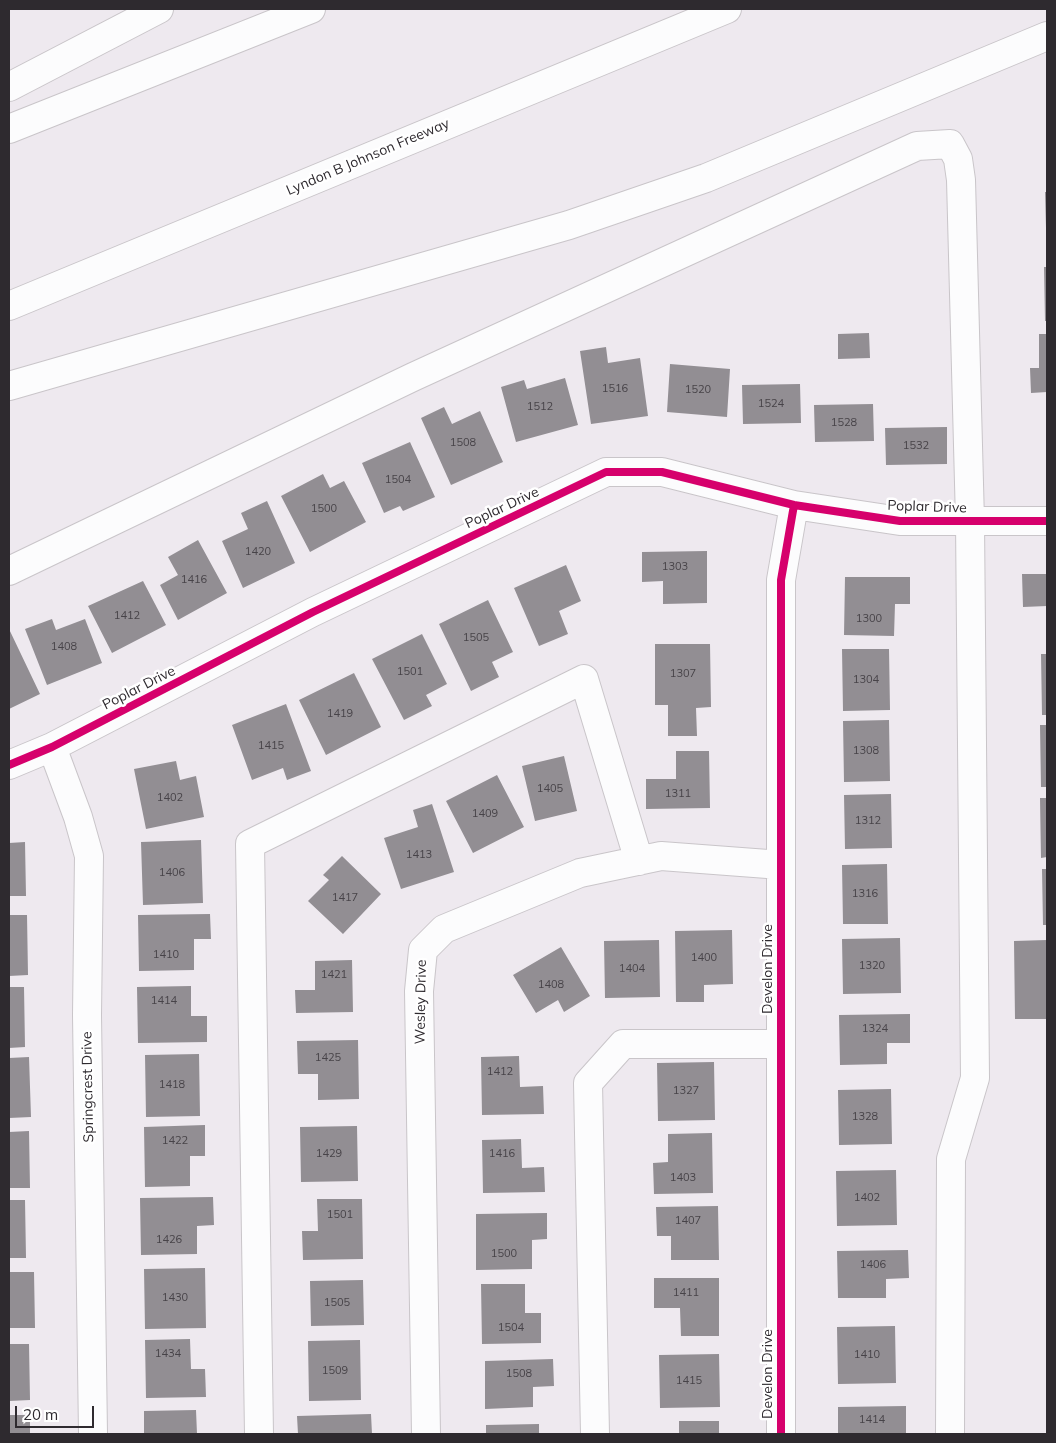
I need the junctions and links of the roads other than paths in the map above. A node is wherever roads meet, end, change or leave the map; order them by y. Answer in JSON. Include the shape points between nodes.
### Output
{"nodes":[{"id":1,"x":159,"y":9,"type":"edge"},
{"id":2,"x":312,"y":9,"type":"edge"},
{"id":3,"x":727,"y":9,"type":"edge"},
{"id":4,"x":1047,"y":36,"type":"edge"},
{"id":5,"x":9,"y":86,"type":"edge"},
{"id":6,"x":9,"y":128,"type":"edge"},
{"id":7,"x":9,"y":306,"type":"edge"},
{"id":8,"x":9,"y":386,"type":"edge"},
{"id":9,"x":794,"y":505,"type":"junction"},
{"id":10,"x":970,"y":521,"type":"junction"},
{"id":11,"x":1047,"y":521,"type":"edge"},
{"id":12,"x":9,"y":571,"type":"edge"},
{"id":13,"x":52,"y":746,"type":"junction"},
{"id":14,"x":9,"y":765,"type":"edge"},
{"id":15,"x":640,"y":860,"type":"junction"},
{"id":16,"x":780,"y":865,"type":"junction"},
{"id":17,"x":781,"y":1044,"type":"junction"},
{"id":18,"x":93,"y":1434,"type":"edge"},
{"id":19,"x":259,"y":1434,"type":"edge"},
{"id":20,"x":426,"y":1434,"type":"edge"},
{"id":21,"x":594,"y":1434,"type":"edge"},
{"id":22,"x":781,"y":1434,"type":"edge"},
{"id":23,"x":950,"y":1434,"type":"edge"}],
"edges":[{"from":1,"to":5,"type":"main road"},
{"from":2,"to":6,"type":"main road"},
{"from":3,"to":7,"type":"main road","name":"Lyndon B Johnson Freeway"},
{"from":4,"to":8,"type":"main road","via":[[706,178],[569,225]]},
{"from":9,"to":10,"type":"main road","name":"Poplar Drive","via":[[900,521]]},
{"from":9,"to":13,"type":"main road","name":"Poplar Drive","via":[[662,472],[606,472],[313,612]]},
{"from":9,"to":16,"type":"main road","name":"Develon Drive","via":[[781,580]]},
{"from":10,"to":11,"type":"main road","name":"Poplar Drive"},
{"from":10,"to":12,"type":"main road","via":[[960,180],[958,159],[950,144],[917,146],[413,377]]},
{"from":10,"to":23,"type":"main road","via":[[975,1078],[950,1158]]},
{"from":13,"to":14,"type":"main road","name":"Poplar Drive"},
{"from":13,"to":18,"type":"main road","name":"Springcrest Drive","via":[[89,856],[87,1015]]},
{"from":15,"to":16,"type":"main road","name":"Wesley Drive","via":[[661,856]]},
{"from":15,"to":19,"type":"main road","via":[[584,679],[250,844]]},
{"from":15,"to":20,"type":"main road","name":"Wesley Drive","via":[[580,873],[444,929],[423,950],[419,991]]},
{"from":16,"to":17,"type":"main road","name":"Develon Drive"},
{"from":17,"to":21,"type":"main road","via":[[624,1044],[588,1083]]},
{"from":17,"to":22,"type":"main road","name":"Develon Drive"}]}
